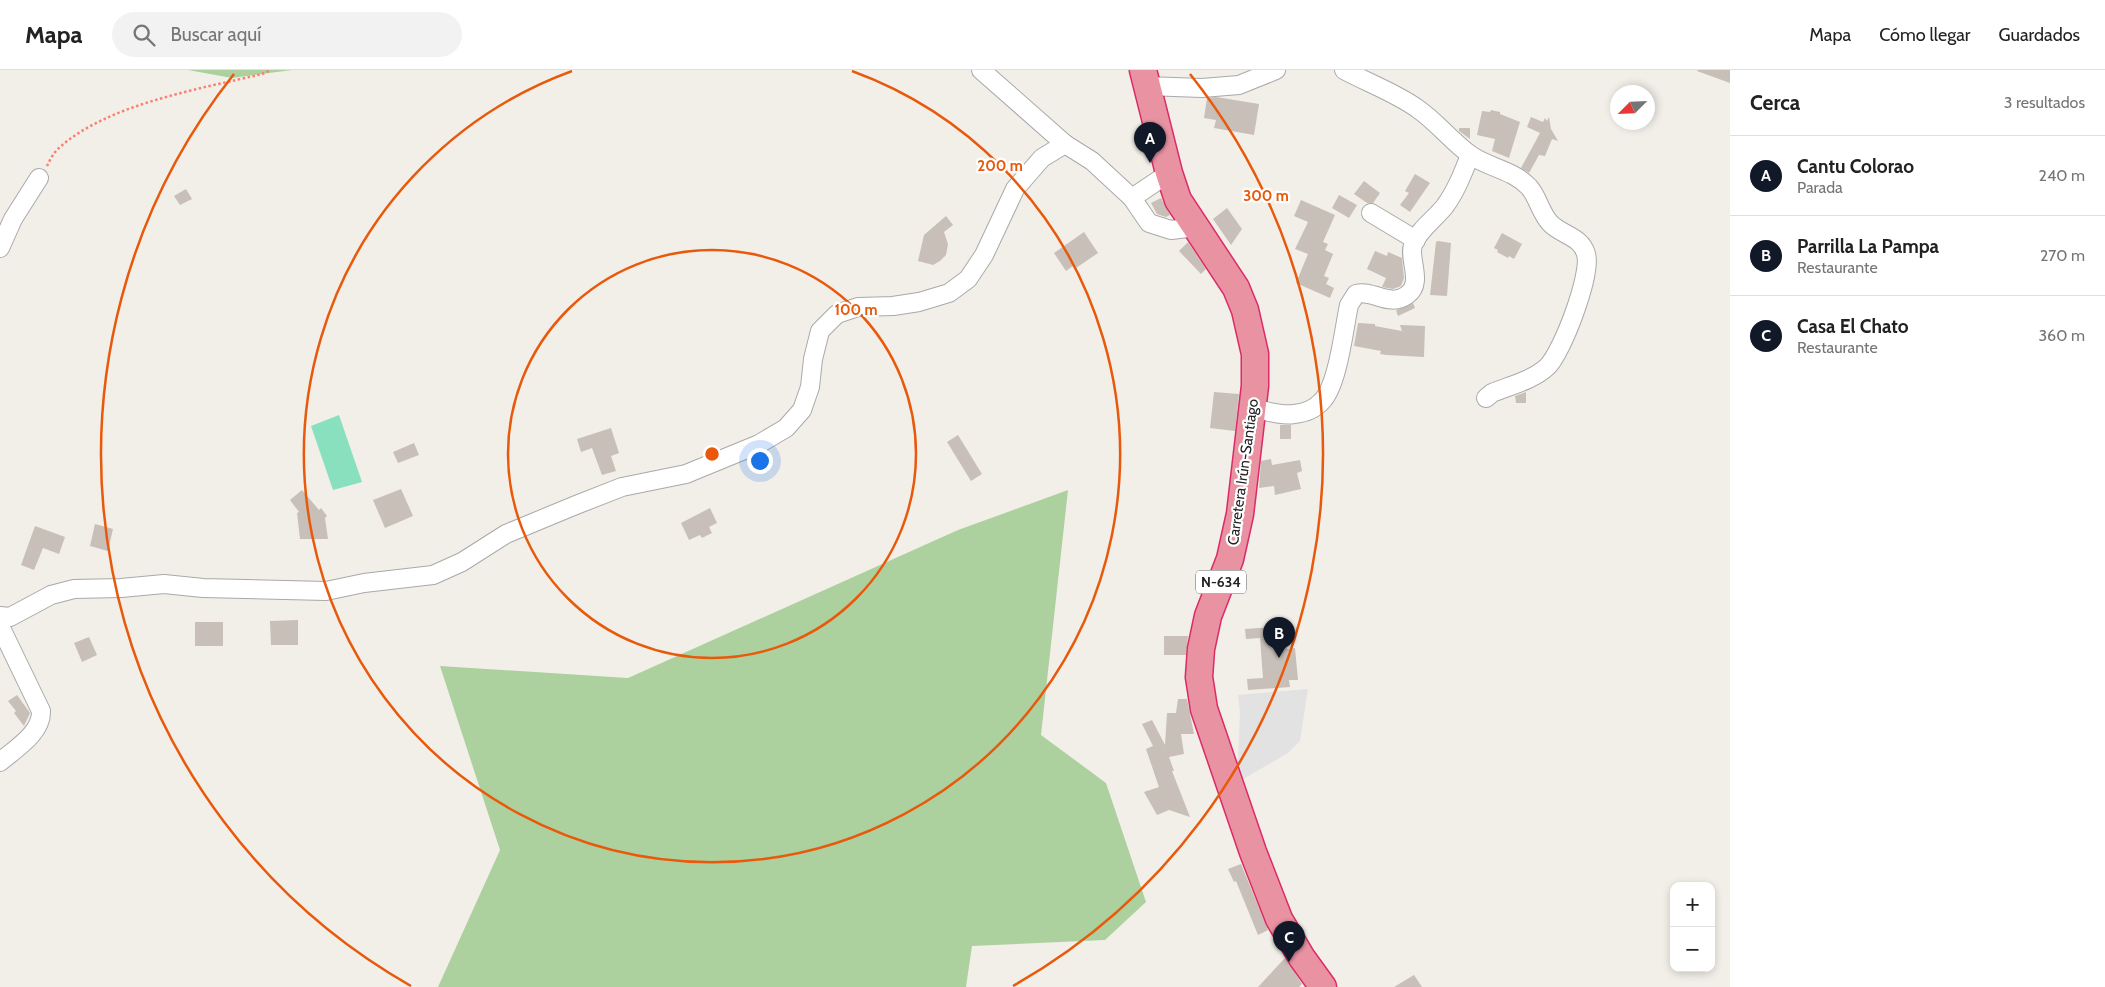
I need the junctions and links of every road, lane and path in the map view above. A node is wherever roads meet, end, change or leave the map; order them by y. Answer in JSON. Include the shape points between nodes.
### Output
{"nodes":[{"id":1,"x":271,"y":70,"type":"edge"},
{"id":2,"x":981,"y":70,"type":"edge"},
{"id":3,"x":1276,"y":70,"type":"edge"},
{"id":4,"x":1344,"y":70,"type":"edge"},
{"id":5,"x":1145,"y":78,"type":"edge"},
{"id":6,"x":1065,"y":144,"type":"junction"},
{"id":7,"x":1470,"y":155,"type":"junction"},
{"id":8,"x":1169,"y":173,"type":"junction"},
{"id":9,"x":39,"y":178,"type":"joint"},
{"id":10,"x":1132,"y":198,"type":"junction"},
{"id":11,"x":1371,"y":214,"type":"dead end"},
{"id":12,"x":1196,"y":227,"type":"junction"},
{"id":13,"x":1416,"y":240,"type":"junction"},
{"id":14,"x":0,"y":248,"type":"edge"},
{"id":15,"x":1486,"y":398,"type":"dead end"},
{"id":16,"x":1252,"y":408,"type":"junction"},
{"id":17,"x":0,"y":616,"type":"edge"},
{"id":18,"x":0,"y":626,"type":"edge"},
{"id":19,"x":0,"y":762,"type":"edge"},
{"id":20,"x":1323,"y":987,"type":"edge"}],
"edges":[{"from":1,"to":9,"type":"path","via":[[125,110],[88,127],[58,149]]},
{"from":2,"to":6,"type":"street"},
{"from":3,"to":5,"type":"street","via":[[1239,85],[1202,88]]},
{"from":4,"to":7,"type":"street","via":[[1419,110]]},
{"from":5,"to":8,"type":"highway","name":"Carretera Irún-Santiago","number":"N-634"},
{"from":6,"to":10,"type":"street","via":[[1092,161]]},
{"from":6,"to":17,"type":"street","via":[[1042,158],[1014,189],[984,255],[968,279],[949,292],[919,302],[858,307],[837,314],[820,332],[810,387],[802,410],[786,428],[759,444],[686,474],[622,487],[576,505],[506,534],[462,562],[433,575],[326,591],[164,584],[74,589],[51,595],[10,617]]},
{"from":7,"to":13,"type":"street","via":[[1446,205]]},
{"from":7,"to":15,"type":"street","via":[[1502,169],[1528,186],[1551,224],[1581,245],[1587,263],[1574,313],[1550,364],[1539,373]]},
{"from":8,"to":10,"type":"street"},
{"from":8,"to":12,"type":"highway","name":"Carretera Irún-Santiago","number":"N-634","via":[[1178,200]]},
{"from":9,"to":14,"type":"street","via":[[13,219]]},
{"from":10,"to":12,"type":"street","via":[[1149,223],[1171,230]]},
{"from":11,"to":13,"type":"street"},
{"from":12,"to":16,"type":"highway","name":"Carretera Irún-Santiago","number":"N-634","via":[[1236,288],[1245,310],[1255,354]]},
{"from":13,"to":16,"type":"street","via":[[1412,246],[1415,283],[1406,296],[1387,301],[1363,292],[1356,294],[1349,305],[1333,381],[1323,400],[1312,410],[1294,414]]},
{"from":16,"to":20,"type":"highway","name":"Carretera Irún-Santiago","number":"N-634","via":[[1240,514],[1230,559],[1208,616],[1199,677],[1213,738],[1279,919]]},
{"from":18,"to":19,"type":"street","via":[[42,711],[42,720],[35,730]]}]}
